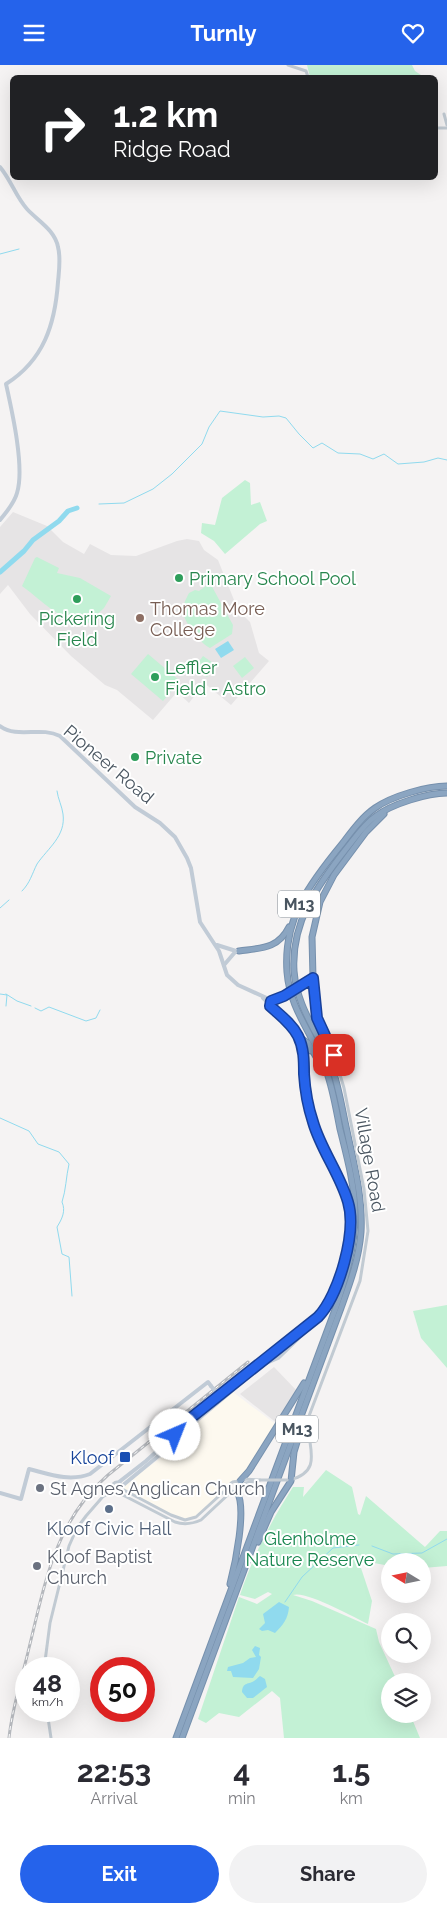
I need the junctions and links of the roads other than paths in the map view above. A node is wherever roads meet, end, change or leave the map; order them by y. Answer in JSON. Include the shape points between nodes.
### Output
{"nodes":[{"id":1,"x":288,"y":65,"type":"edge"},
{"id":2,"x":307,"y":75,"type":"edge"},
{"id":3,"x":444,"y":114,"type":"dead end"},
{"id":4,"x":447,"y":126,"type":"edge"},
{"id":5,"x":0,"y":167,"type":"edge"},
{"id":6,"x":0,"y":520,"type":"edge"},
{"id":7,"x":0,"y":726,"type":"edge"},
{"id":8,"x":447,"y":786,"type":"edge"},
{"id":9,"x":447,"y":793,"type":"edge"},
{"id":10,"x":399,"y":804,"type":"junction"},
{"id":11,"x":294,"y":919,"type":"junction"},
{"id":12,"x":215,"y":943,"type":"junction"},
{"id":13,"x":237,"y":951,"type":"junction"},
{"id":14,"x":221,"y":954,"type":"junction"},
{"id":15,"x":224,"y":965,"type":"junction"},
{"id":16,"x":313,"y":978,"type":"junction"},
{"id":17,"x":302,"y":986,"type":"junction"},
{"id":18,"x":314,"y":989,"type":"junction"},
{"id":19,"x":287,"y":996,"type":"junction"},
{"id":20,"x":273,"y":1003,"type":"junction"},
{"id":21,"x":298,"y":1036,"type":"junction"},
{"id":22,"x":313,"y":1051,"type":"junction"},
{"id":23,"x":304,"y":1055,"type":"junction"},
{"id":24,"x":323,"y":1070,"type":"junction"},
{"id":25,"x":332,"y":1093,"type":"junction"},
{"id":26,"x":318,"y":1317,"type":"junction"},
{"id":27,"x":280,"y":1346,"type":"junction"},
{"id":28,"x":288,"y":1349,"type":"junction"},
{"id":29,"x":274,"y":1351,"type":"junction"},
{"id":30,"x":279,"y":1356,"type":"junction"},
{"id":31,"x":311,"y":1371,"type":"junction"},
{"id":32,"x":216,"y":1392,"type":"junction"},
{"id":33,"x":223,"y":1393,"type":"junction"},
{"id":34,"x":310,"y":1394,"type":"junction"},
{"id":35,"x":215,"y":1399,"type":"junction"},
{"id":36,"x":180,"y":1429,"type":"junction"},
{"id":37,"x":184,"y":1434,"type":"junction"},
{"id":38,"x":175,"y":1435,"type":"junction"},
{"id":39,"x":180,"y":1438,"type":"junction"},
{"id":40,"x":41,"y":1472,"type":"junction"},
{"id":41,"x":27,"y":1476,"type":"junction"},
{"id":42,"x":260,"y":1480,"type":"junction"},
{"id":43,"x":291,"y":1480,"type":"junction"},
{"id":44,"x":239,"y":1481,"type":"junction"},
{"id":45,"x":119,"y":1482,"type":"junction"},
{"id":46,"x":113,"y":1485,"type":"junction"},
{"id":47,"x":230,"y":1486,"type":"junction"},
{"id":48,"x":122,"y":1487,"type":"junction"},
{"id":49,"x":236,"y":1490,"type":"junction"},
{"id":50,"x":116,"y":1491,"type":"junction"},
{"id":51,"x":0,"y":1493,"type":"edge"},
{"id":52,"x":102,"y":1497,"type":"junction"},
{"id":53,"x":245,"y":1567,"type":"junction"},
{"id":54,"x":220,"y":1618,"type":"junction"},
{"id":55,"x":46,"y":1657,"type":"edge"},
{"id":56,"x":49,"y":1722,"type":"edge"},
{"id":57,"x":51,"y":1738,"type":"edge"},
{"id":58,"x":176,"y":1738,"type":"edge"},
{"id":59,"x":182,"y":1738,"type":"edge"}],
"edges":[{"from":1,"to":2,"type":"street","via":[[306,71]]},
{"from":3,"to":4,"type":"street"},
{"from":5,"to":6,"type":"main road","via":[[24,205],[56,240],[59,261],[55,312],[47,337],[31,365],[7,386],[19,480],[13,503]]},
{"from":7,"to":12,"type":"main road","name":"Pioneer Road","via":[[13,732],[47,731],[60,736],[135,807],[166,827],[188,857],[199,919]]},
{"from":8,"to":11,"type":"highway","number":"M13","via":[[393,799],[367,814],[318,873],[302,898]]},
{"from":9,"to":10,"type":"highway","number":"M13"},
{"from":10,"to":16,"type":"highway","via":[[371,825],[327,886],[312,931]]},
{"from":10,"to":34,"type":"highway","number":"M13","via":[[382,811],[367,824],[320,883],[302,917],[294,948],[295,977],[304,1014],[327,1056],[337,1085],[361,1211],[360,1241],[353,1275]]},
{"from":11,"to":13,"type":"highway","via":[[285,935],[271,946]]},
{"from":11,"to":19,"type":"highway","number":"M13","via":[[287,955]]},
{"from":12,"to":13,"type":"main road"},
{"from":12,"to":14,"type":"main road","name":"Pioneer Road"},
{"from":13,"to":14,"type":"main road"},
{"from":13,"to":15,"type":"main road"},
{"from":14,"to":15,"type":"main road","name":"Pioneer Road"},
{"from":15,"to":20,"type":"main road","via":[[233,982]]},
{"from":16,"to":17,"type":"street"},
{"from":16,"to":18,"type":"street","name":"Village Road"},
{"from":17,"to":18,"type":"street","via":[[309,985]]},
{"from":17,"to":19,"type":"street","bridge":true},
{"from":18,"to":43,"type":"street","name":"Village Road","via":[[317,1018],[334,1055],[344,1088],[364,1189],[368,1231],[361,1279],[309,1416],[311,1464],[305,1474]]},
{"from":19,"to":20,"type":"street"},
{"from":19,"to":24,"type":"highway","number":"M13"},
{"from":19,"to":25,"type":"highway","number":"M13","via":[[324,1064]]},
{"from":20,"to":21,"type":"main road"},
{"from":21,"to":22,"type":"highway"},
{"from":21,"to":23,"type":"main road"},
{"from":22,"to":23,"type":"highway","via":[[307,1050]]},
{"from":22,"to":24,"type":"highway"},
{"from":23,"to":26,"type":"main road","via":[[313,1122],[346,1197],[350,1215],[342,1270],[328,1306]]},
{"from":24,"to":25,"type":"highway","number":"M13"},
{"from":25,"to":31,"type":"highway","number":"M13","via":[[352,1188],[354,1227],[347,1272]]},
{"from":26,"to":27,"type":"main road"},
{"from":26,"to":28,"type":"main road"},
{"from":27,"to":28,"type":"main road"},
{"from":27,"to":29,"type":"main road"},
{"from":28,"to":30,"type":"main road"},
{"from":29,"to":30,"type":"main road","via":[[278,1351]]},
{"from":29,"to":33,"type":"main road"},
{"from":30,"to":37,"type":"main road","via":[[253,1373]]},
{"from":31,"to":44,"type":"highway","via":[[274,1434]]},
{"from":31,"to":54,"type":"highway","number":"M13"},
{"from":32,"to":33,"type":"main road","bridge":true},
{"from":32,"to":35,"type":"main road","bridge":true},
{"from":32,"to":40,"type":"main road","bridge":true,"via":[[208,1382],[90,1474],[67,1478]]},
{"from":33,"to":35,"type":"main road"},
{"from":34,"to":43,"type":"highway","via":[[294,1452]]},
{"from":34,"to":53,"type":"highway","number":"M13"},
{"from":35,"to":36,"type":"main road"},
{"from":36,"to":37,"type":"main road"},
{"from":36,"to":38,"type":"main road"},
{"from":37,"to":39,"type":"main road"},
{"from":38,"to":39,"type":"main road"},
{"from":38,"to":45,"type":"main road"},
{"from":39,"to":48,"type":"main road"},
{"from":40,"to":41,"type":"main road"},
{"from":40,"to":41,"type":"main road","via":[[29,1469]]},
{"from":41,"to":51,"type":"main road","via":[[21,1499]]},
{"from":42,"to":43,"type":"street","bridge":true},
{"from":42,"to":44,"type":"street"},
{"from":42,"to":49,"type":"street","via":[[245,1483]]},
{"from":43,"to":53,"type":"highway","via":[[271,1512]]},
{"from":44,"to":47,"type":"street","via":[[233,1481]]},
{"from":44,"to":49,"type":"street"},
{"from":45,"to":46,"type":"street"},
{"from":45,"to":48,"type":"street"},
{"from":46,"to":50,"type":"street"},
{"from":46,"to":52,"type":"street"},
{"from":47,"to":48,"type":"street","via":[[200,1514],[185,1520],[131,1495]]},
{"from":47,"to":49,"type":"street"},
{"from":48,"to":50,"type":"street"},
{"from":49,"to":50,"type":"street","via":[[201,1520],[185,1524],[175,1522]]},
{"from":49,"to":54,"type":"highway","via":[[240,1503],[238,1547]]},
{"from":50,"to":52,"type":"street"},
{"from":52,"to":55,"type":"street","via":[[80,1524],[69,1546],[50,1623]]},
{"from":53,"to":59,"type":"highway","number":"M13"},
{"from":54,"to":58,"type":"highway","number":"M13"},
{"from":56,"to":57,"type":"street"}]}
